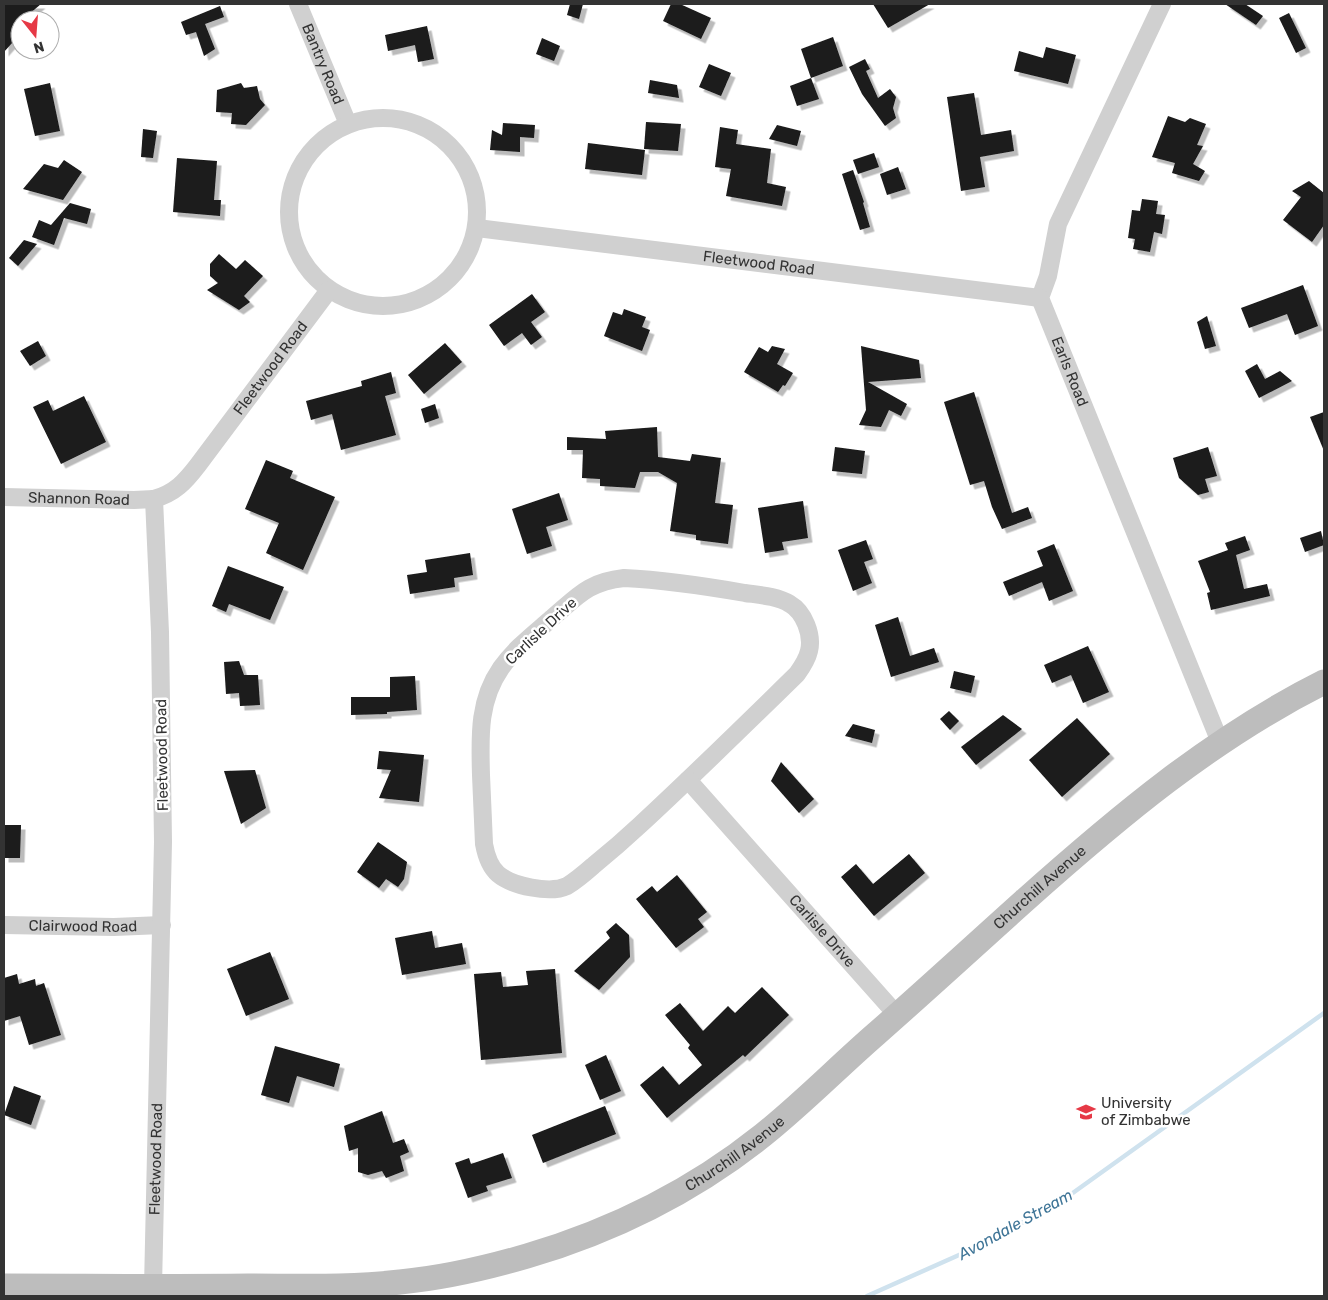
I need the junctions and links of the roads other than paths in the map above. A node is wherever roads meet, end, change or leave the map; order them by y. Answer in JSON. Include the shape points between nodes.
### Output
{"nodes":[{"id":1,"x":298,"y":4,"type":"edge"},
{"id":2,"x":1162,"y":4,"type":"edge"},
{"id":3,"x":348,"y":124,"type":"junction"},
{"id":4,"x":477,"y":228,"type":"junction"},
{"id":5,"x":330,"y":290,"type":"junction"},
{"id":6,"x":1040,"y":298,"type":"junction"},
{"id":7,"x":4,"y":497,"type":"edge"},
{"id":8,"x":154,"y":499,"type":"junction"},
{"id":9,"x":1324,"y":682,"type":"edge"},
{"id":10,"x":1220,"y":742,"type":"junction"},
{"id":11,"x":688,"y":780,"type":"junction"},
{"id":12,"x":4,"y":925,"type":"edge"},
{"id":13,"x":162,"y":925,"type":"junction"},
{"id":14,"x":896,"y":1016,"type":"junction"},
{"id":15,"x":4,"y":1286,"type":"edge"},
{"id":16,"x":153,"y":1287,"type":"junction"}],
"edges":[{"from":1,"to":3,"type":"street","name":"Bantry Road"},
{"from":2,"to":6,"type":"street","via":[[1058,224],[1048,276]]},
{"from":3,"to":4,"type":"street","via":[[372,118],[398,118],[422,125],[443,138],[460,156],[472,178],[478,202]]},
{"from":3,"to":5,"type":"street","via":[[326,136],[308,154],[295,176],[289,201],[290,227],[297,251],[311,272]]},
{"from":4,"to":5,"type":"street","via":[[461,265],[430,294],[390,306],[369,305]]},
{"from":4,"to":6,"type":"street","name":"Fleetwood Road"},
{"from":5,"to":8,"type":"street","name":"Fleetwood Road","via":[[198,466],[168,494]]},
{"from":6,"to":10,"type":"street","name":"Earls Road"},
{"from":7,"to":8,"type":"street","name":"Shannon Road"},
{"from":8,"to":13,"type":"street","name":"Fleetwood Road","via":[[160,642]]},
{"from":9,"to":10,"type":"main road","name":"Churchill Avenue"},
{"from":10,"to":14,"type":"main road","name":"Churchill Avenue","via":[[1107,828]]},
{"from":11,"to":11,"type":"street","name":"Carlisle Drive","via":[[619,844],[566,886],[552,890],[507,879],[491,866],[484,844],[480,736],[484,703],[491,686],[518,648],[582,592],[609,579],[649,579],[711,587],[778,598],[790,604],[806,624],[810,649],[805,662],[797,674]]},
{"from":11,"to":14,"type":"street","name":"Carlisle Drive"},
{"from":12,"to":13,"type":"street","name":"Clairwood Road"},
{"from":13,"to":16,"type":"street","name":"Fleetwood Road"},
{"from":14,"to":16,"type":"main road","name":"Churchill Avenue","via":[[764,1135],[727,1162],[668,1199],[586,1236],[528,1256],[460,1273],[400,1282]]},
{"from":15,"to":16,"type":"main road","name":"Churchill Avenue"}]}
